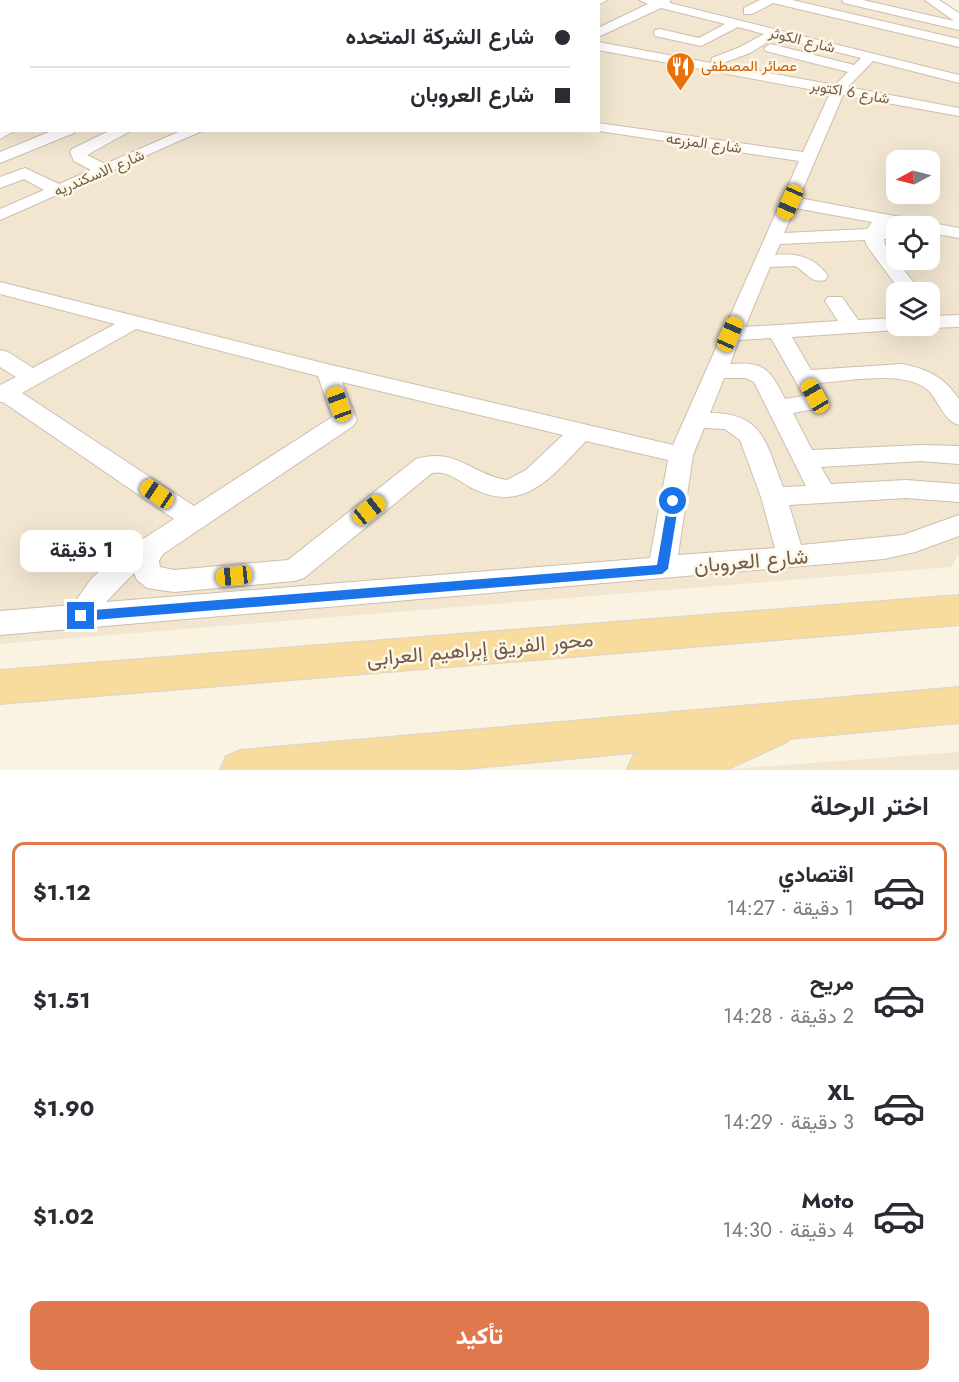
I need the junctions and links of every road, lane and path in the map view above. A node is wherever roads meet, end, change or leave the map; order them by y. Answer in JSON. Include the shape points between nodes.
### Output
{"nodes":[{"id":1,"x":645,"y":0,"type":"edge"},
{"id":2,"x":769,"y":0,"type":"edge"},
{"id":3,"x":777,"y":0,"type":"edge"},
{"id":4,"x":850,"y":0,"type":"edge"},
{"id":5,"x":901,"y":0,"type":"edge"},
{"id":6,"x":931,"y":0,"type":"edge"},
{"id":7,"x":663,"y":2,"type":"edge"},
{"id":8,"x":873,"y":6,"type":"junction"},
{"id":9,"x":886,"y":9,"type":"junction"},
{"id":10,"x":747,"y":11,"type":"dead end"},
{"id":11,"x":699,"y":14,"type":"junction"},
{"id":12,"x":854,"y":18,"type":"junction"},
{"id":13,"x":959,"y":19,"type":"edge"},
{"id":14,"x":736,"y":23,"type":"junction"},
{"id":15,"x":959,"y":26,"type":"edge"},
{"id":16,"x":600,"y":32,"type":"edge"},
{"id":17,"x":774,"y":33,"type":"junction"},
{"id":18,"x":600,"y":40,"type":"edge"},
{"id":19,"x":646,"y":40,"type":"junction"},
{"id":20,"x":816,"y":43,"type":"junction"},
{"id":21,"x":600,"y":46,"type":"edge"},
{"id":22,"x":771,"y":48,"type":"dead end"},
{"id":23,"x":717,"y":61,"type":"junction"},
{"id":24,"x":926,"y":71,"type":"junction"},
{"id":25,"x":852,"y":75,"type":"junction"},
{"id":26,"x":959,"y":79,"type":"edge"},
{"id":27,"x":959,"y":104,"type":"edge"},
{"id":28,"x":959,"y":112,"type":"edge"},
{"id":29,"x":600,"y":128,"type":"edge"},
{"id":30,"x":29,"y":132,"type":"edge"},
{"id":31,"x":64,"y":132,"type":"edge"},
{"id":32,"x":122,"y":132,"type":"edge"},
{"id":33,"x":130,"y":132,"type":"edge"},
{"id":34,"x":192,"y":132,"type":"edge"},
{"id":35,"x":45,"y":140,"type":"junction"},
{"id":36,"x":160,"y":146,"type":"junction"},
{"id":37,"x":0,"y":158,"type":"edge"},
{"id":38,"x":809,"y":158,"type":"junction"},
{"id":39,"x":105,"y":170,"type":"junction"},
{"id":40,"x":0,"y":183,"type":"edge"},
{"id":41,"x":58,"y":190,"type":"junction"},
{"id":42,"x":790,"y":202,"type":"junction"},
{"id":43,"x":1,"y":213,"type":"edge"},
{"id":44,"x":884,"y":229,"type":"edge"},
{"id":45,"x":773,"y":239,"type":"junction"},
{"id":46,"x":763,"y":262,"type":"junction"},
{"id":47,"x":818,"y":276,"type":"dead end"},
{"id":48,"x":903,"y":282,"type":"edge"},
{"id":49,"x":2,"y":290,"type":"edge"},
{"id":50,"x":835,"y":301,"type":"dead end"},
{"id":51,"x":940,"y":321,"type":"edge"},
{"id":52,"x":959,"y":321,"type":"edge"},
{"id":53,"x":132,"y":323,"type":"junction"},
{"id":54,"x":886,"y":325,"type":"edge"},
{"id":55,"x":852,"y":327,"type":"junction"},
{"id":56,"x":778,"y":331,"type":"junction"},
{"id":57,"x":730,"y":334,"type":"junction"},
{"id":58,"x":0,"y":357,"type":"edge"},
{"id":59,"x":327,"y":371,"type":"junction"},
{"id":60,"x":715,"y":372,"type":"junction"},
{"id":61,"x":32,"y":377,"type":"junction"},
{"id":62,"x":804,"y":377,"type":"junction"},
{"id":63,"x":2,"y":394,"type":"edge"},
{"id":64,"x":778,"y":407,"type":"junction"},
{"id":65,"x":959,"y":417,"type":"edge"},
{"id":66,"x":695,"y":422,"type":"junction"},
{"id":67,"x":582,"y":431,"type":"junction"},
{"id":68,"x":681,"y":455,"type":"junction"},
{"id":69,"x":959,"y":455,"type":"edge"},
{"id":70,"x":805,"y":459,"type":"junction"},
{"id":71,"x":959,"y":493,"type":"edge"},
{"id":72,"x":823,"y":494,"type":"junction"},
{"id":73,"x":774,"y":498,"type":"junction"},
{"id":74,"x":195,"y":520,"type":"junction"},
{"id":75,"x":959,"y":525,"type":"edge"},
{"id":76,"x":153,"y":546,"type":"junction"},
{"id":77,"x":791,"y":557,"type":"junction"},
{"id":78,"x":662,"y":569,"type":"junction"},
{"id":79,"x":959,"y":610,"type":"edge"},
{"id":80,"x":81,"y":616,"type":"junction"},
{"id":81,"x":0,"y":623,"type":"edge"},
{"id":82,"x":0,"y":687,"type":"edge"},
{"id":83,"x":959,"y":705,"type":"edge"},
{"id":84,"x":789,"y":721,"type":"junction"},
{"id":85,"x":241,"y":770,"type":"edge"},
{"id":86,"x":648,"y":770,"type":"edge"}],
"edges":[{"from":1,"to":7,"type":"street","name":"شارع الكوثر"},
{"from":2,"to":10,"type":"street"},
{"from":3,"to":12,"type":"street"},
{"from":4,"to":8,"type":"street"},
{"from":5,"to":9,"type":"street"},
{"from":6,"to":13,"type":"street"},
{"from":7,"to":11,"type":"street","name":"شارع الكوثر"},
{"from":7,"to":16,"type":"street"},
{"from":8,"to":9,"type":"street"},
{"from":8,"to":12,"type":"street"},
{"from":9,"to":15,"type":"street"},
{"from":11,"to":14,"type":"street","name":"شارع الكوثر"},
{"from":11,"to":19,"type":"street"},
{"from":12,"to":20,"type":"street"},
{"from":12,"to":24,"type":"street","via":[[959,43]]},
{"from":14,"to":17,"type":"street","name":"شارع الكوثر"},
{"from":14,"to":19,"type":"street","via":[[701,42]]},
{"from":17,"to":20,"type":"street","name":"شارع الكوثر"},
{"from":17,"to":23,"type":"street"},
{"from":18,"to":19,"type":"street","name":"شارع 6 اكتوبر"},
{"from":19,"to":23,"type":"street","name":"شارع 6 اكتوبر"},
{"from":20,"to":25,"type":"street","name":"شارع الكوثر"},
{"from":21,"to":25,"type":"street","name":"شارع 6 اكتوبر"},
{"from":22,"to":25,"type":"street"},
{"from":23,"to":25,"type":"street","name":"شارع 6 اكتوبر"},
{"from":24,"to":25,"type":"street","name":"شارع الكوثر"},
{"from":24,"to":26,"type":"street","name":"شارع الكوثر"},
{"from":25,"to":27,"type":"street","name":"شارع 6 اكتوبر"},
{"from":25,"to":28,"type":"street","name":"شارع 6 اكتوبر"},
{"from":25,"to":38,"type":"street"},
{"from":29,"to":38,"type":"street","name":"شارع المزرعه"},
{"from":30,"to":35,"type":"street"},
{"from":31,"to":35,"type":"street"},
{"from":32,"to":39,"type":"street","via":[[78,152],[80,158]]},
{"from":33,"to":36,"type":"street"},
{"from":34,"to":36,"type":"street","name":"شارع الاسكندريه"},
{"from":35,"to":37,"type":"street"},
{"from":36,"to":39,"type":"street","name":"شارع الاسكندريه"},
{"from":38,"to":42,"type":"street"},
{"from":39,"to":41,"type":"street","name":"شارع الاسكندريه"},
{"from":40,"to":41,"type":"street","via":[[25,173]]},
{"from":41,"to":43,"type":"street","name":"شارع الاسكندريه"},
{"from":42,"to":44,"type":"street"},
{"from":42,"to":45,"type":"street"},
{"from":44,"to":45,"type":"street"},
{"from":44,"to":48,"type":"street","via":[[876,246]]},
{"from":45,"to":46,"type":"street"},
{"from":46,"to":47,"type":"street","via":[[798,260],[811,266]]},
{"from":46,"to":57,"type":"street"},
{"from":49,"to":53,"type":"street"},
{"from":50,"to":55,"type":"street"},
{"from":51,"to":52,"type":"street"},
{"from":53,"to":59,"type":"street"},
{"from":53,"to":61,"type":"street"},
{"from":54,"to":55,"type":"street"},
{"from":55,"to":56,"type":"street"},
{"from":56,"to":57,"type":"street"},
{"from":56,"to":62,"type":"street"},
{"from":57,"to":60,"type":"street"},
{"from":58,"to":61,"type":"street"},
{"from":59,"to":67,"type":"street"},
{"from":59,"to":74,"type":"street","via":[[345,420]]},
{"from":60,"to":64,"type":"street","via":[[747,370],[759,374]]},
{"from":60,"to":66,"type":"street"},
{"from":61,"to":63,"type":"street"},
{"from":62,"to":64,"type":"street","via":[[815,396],[812,403]]},
{"from":62,"to":65,"type":"street","via":[[915,373],[938,386]]},
{"from":63,"to":74,"type":"street"},
{"from":64,"to":70,"type":"street"},
{"from":66,"to":68,"type":"street"},
{"from":66,"to":73,"type":"street","via":[[724,419],[745,428]]},
{"from":67,"to":68,"type":"street"},
{"from":67,"to":76,"type":"street","via":[[529,480],[510,489],[488,485],[449,464],[424,465],[294,570],[157,580],[146,566]]},
{"from":68,"to":78,"type":"street"},
{"from":69,"to":70,"type":"street"},
{"from":70,"to":72,"type":"street"},
{"from":71,"to":72,"type":"street","via":[[913,489]]},
{"from":72,"to":73,"type":"street"},
{"from":73,"to":77,"type":"street"},
{"from":74,"to":76,"type":"street"},
{"from":75,"to":77,"type":"street","name":"شارع العروبان","via":[[895,547]]},
{"from":76,"to":80,"type":"street","via":[[112,576]]},
{"from":77,"to":78,"type":"street","name":"شارع العروبان"},
{"from":78,"to":80,"type":"street","name":"شارع العروبان"},
{"from":79,"to":82,"type":"main road","name":"محور الفريق إبراهيم العرابى"},
{"from":80,"to":81,"type":"street","name":"شارع العروبان"},
{"from":83,"to":84,"type":"main road"},
{"from":84,"to":85,"type":"main road"},
{"from":84,"to":86,"type":"main road","via":[[717,754]]}]}
